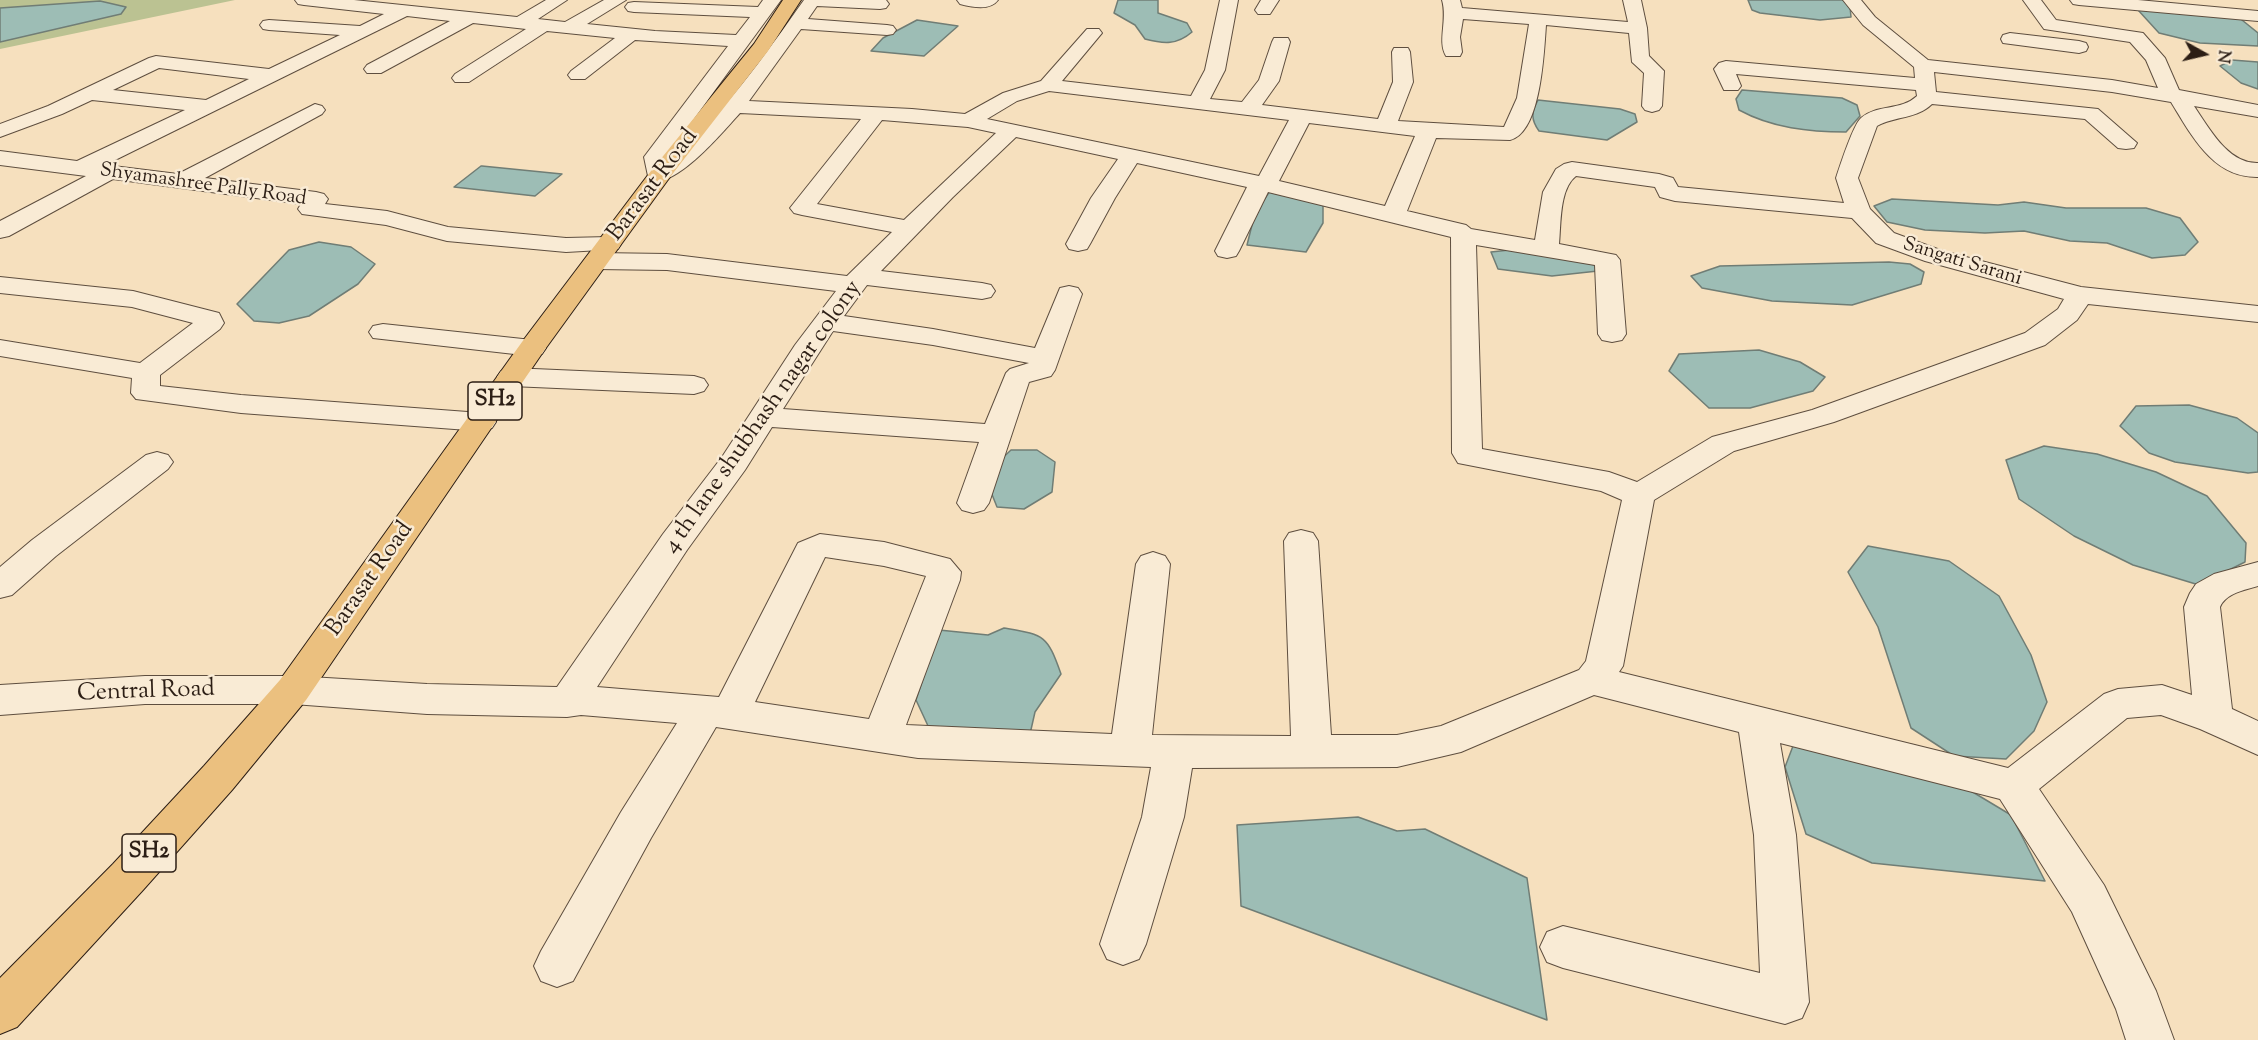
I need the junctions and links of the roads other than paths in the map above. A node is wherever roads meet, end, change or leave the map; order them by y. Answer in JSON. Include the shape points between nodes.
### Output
{"nodes":[{"id":1,"x":304,"y":0,"type":"edge"},
{"id":2,"x":459,"y":0,"type":"edge"},
{"id":3,"x":558,"y":0,"type":"edge"},
{"id":4,"x":617,"y":0,"type":"edge"},
{"id":5,"x":806,"y":0,"type":"edge"},
{"id":6,"x":966,"y":0,"type":"edge"},
{"id":7,"x":989,"y":0,"type":"edge"},
{"id":8,"x":1229,"y":0,"type":"edge"},
{"id":9,"x":1632,"y":0,"type":"edge"},
{"id":10,"x":1852,"y":0,"type":"edge"},
{"id":11,"x":2031,"y":0,"type":"edge"},
{"id":12,"x":2079,"y":0,"type":"edge"},
{"id":13,"x":880,"y":4,"type":"dead end"},
{"id":14,"x":768,"y":6,"type":"edge"},
{"id":15,"x":634,"y":7,"type":"dead end"},
{"id":16,"x":1453,"y":7,"type":"edge"},
{"id":17,"x":404,"y":11,"type":"junction"},
{"id":18,"x":430,"y":14,"type":"junction"},
{"id":19,"x":2258,"y":16,"type":"edge"},
{"id":20,"x":469,"y":18,"type":"junction"},
{"id":21,"x":1538,"y":20,"type":"junction"},
{"id":22,"x":795,"y":23,"type":"junction"},
{"id":23,"x":518,"y":24,"type":"junction"},
{"id":24,"x":269,"y":25,"type":"dead end"},
{"id":25,"x":543,"y":26,"type":"junction"},
{"id":26,"x":1638,"y":28,"type":"junction"},
{"id":27,"x":566,"y":29,"type":"junction"},
{"id":28,"x":887,"y":30,"type":"dead end"},
{"id":29,"x":362,"y":32,"type":"junction"},
{"id":30,"x":1093,"y":33,"type":"dead end"},
{"id":31,"x":631,"y":35,"type":"junction"},
{"id":32,"x":741,"y":41,"type":"junction"},
{"id":33,"x":1281,"y":42,"type":"dead end"},
{"id":34,"x":1401,"y":52,"type":"dead end"},
{"id":35,"x":1453,"y":52,"type":"dead end"},
{"id":36,"x":2155,"y":58,"type":"junction"},
{"id":37,"x":374,"y":69,"type":"dead end"},
{"id":38,"x":269,"y":75,"type":"junction"},
{"id":39,"x":578,"y":75,"type":"dead end"},
{"id":40,"x":2034,"y":76,"type":"junction"},
{"id":41,"x":462,"y":78,"type":"dead end"},
{"id":42,"x":1924,"y":83,"type":"junction"},
{"id":43,"x":1048,"y":86,"type":"junction"},
{"id":44,"x":1731,"y":86,"type":"dead end"},
{"id":45,"x":90,"y":94,"type":"junction"},
{"id":46,"x":2174,"y":96,"type":"junction"},
{"id":47,"x":1198,"y":103,"type":"junction"},
{"id":48,"x":209,"y":106,"type":"junction"},
{"id":49,"x":1652,"y":106,"type":"dead end"},
{"id":50,"x":735,"y":107,"type":"junction"},
{"id":51,"x":1248,"y":109,"type":"junction"},
{"id":52,"x":315,"y":110,"type":"dead end"},
{"id":53,"x":2258,"y":111,"type":"edge"},
{"id":54,"x":876,"y":115,"type":"junction"},
{"id":55,"x":1302,"y":116,"type":"junction"},
{"id":56,"x":968,"y":121,"type":"junction"},
{"id":57,"x":1386,"y":126,"type":"junction"},
{"id":58,"x":1012,"y":130,"type":"junction"},
{"id":59,"x":0,"y":131,"type":"edge"},
{"id":60,"x":1428,"y":131,"type":"junction"},
{"id":61,"x":2126,"y":143,"type":"dead end"},
{"id":62,"x":1131,"y":155,"type":"junction"},
{"id":63,"x":0,"y":158,"type":"edge"},
{"id":64,"x":34,"y":162,"type":"junction"},
{"id":65,"x":81,"y":168,"type":"junction"},
{"id":66,"x":2258,"y":170,"type":"edge"},
{"id":67,"x":110,"y":172,"type":"junction"},
{"id":68,"x":659,"y":176,"type":"junction"},
{"id":69,"x":0,"y":181,"type":"edge"},
{"id":70,"x":182,"y":182,"type":"junction"},
{"id":71,"x":1263,"y":183,"type":"junction"},
{"id":72,"x":1859,"y":212,"type":"junction"},
{"id":73,"x":1394,"y":213,"type":"junction"},
{"id":74,"x":910,"y":228,"type":"junction"},
{"id":75,"x":0,"y":231,"type":"edge"},
{"id":76,"x":1463,"y":235,"type":"junction"},
{"id":77,"x":1078,"y":244,"type":"dead end"},
{"id":78,"x":1546,"y":248,"type":"junction"},
{"id":79,"x":1227,"y":250,"type":"dead end"},
{"id":80,"x":603,"y":253,"type":"junction"},
{"id":81,"x":858,"y":281,"type":"junction"},
{"id":82,"x":0,"y":285,"type":"edge"},
{"id":83,"x":982,"y":291,"type":"dead end"},
{"id":84,"x":1069,"y":294,"type":"dead end"},
{"id":85,"x":2080,"y":295,"type":"junction"},
{"id":86,"x":2258,"y":314,"type":"edge"},
{"id":87,"x":825,"y":322,"type":"junction"},
{"id":88,"x":383,"y":332,"type":"dead end"},
{"id":89,"x":1612,"y":334,"type":"dead end"},
{"id":90,"x":0,"y":348,"type":"edge"},
{"id":91,"x":532,"y":348,"type":"junction"},
{"id":92,"x":1046,"y":358,"type":"junction"},
{"id":93,"x":146,"y":372,"type":"junction"},
{"id":94,"x":511,"y":377,"type":"junction"},
{"id":95,"x":694,"y":385,"type":"dead end"},
{"id":96,"x":765,"y":417,"type":"junction"},
{"id":97,"x":481,"y":422,"type":"junction"},
{"id":98,"x":996,"y":434,"type":"junction"},
{"id":99,"x":157,"y":462,"type":"dead end"},
{"id":100,"x":1639,"y":495,"type":"junction"},
{"id":101,"x":973,"y":503,"type":"dead end"},
{"id":102,"x":1301,"y":541,"type":"dead end"},
{"id":103,"x":1153,"y":564,"type":"dead end"},
{"id":104,"x":2258,"y":574,"type":"edge"},
{"id":105,"x":0,"y":586,"type":"edge"},
{"id":106,"x":1592,"y":681,"type":"junction"},
{"id":107,"x":293,"y":690,"type":"junction"},
{"id":108,"x":0,"y":700,"type":"edge"},
{"id":109,"x":567,"y":702,"type":"junction"},
{"id":110,"x":717,"y":712,"type":"junction"},
{"id":111,"x":2214,"y":718,"type":"junction"},
{"id":112,"x":1757,"y":722,"type":"junction"},
{"id":113,"x":882,"y":735,"type":"junction"},
{"id":114,"x":2258,"y":739,"type":"edge"},
{"id":115,"x":1130,"y":752,"type":"junction"},
{"id":116,"x":1174,"y":752,"type":"junction"},
{"id":117,"x":1312,"y":752,"type":"junction"},
{"id":118,"x":2014,"y":786,"type":"junction"},
{"id":119,"x":1123,"y":944,"type":"dead end"},
{"id":120,"x":1563,"y":947,"type":"dead end"},
{"id":121,"x":557,"y":966,"type":"dead end"},
{"id":122,"x":0,"y":1011,"type":"edge"},
{"id":123,"x":2150,"y":1040,"type":"edge"}],
"edges":[{"from":1,"to":17,"type":"street"},
{"from":2,"to":18,"type":"street"},
{"from":3,"to":23,"type":"street"},
{"from":4,"to":27,"type":"street"},
{"from":5,"to":13,"type":"street"},
{"from":5,"to":22,"type":"street"},
{"from":5,"to":68,"type":"main road","name":"Barasat Road","number":"SH2","via":[[761,47]]},
{"from":6,"to":7,"type":"street"},
{"from":8,"to":47,"type":"street","via":[[1215,70]]},
{"from":9,"to":26,"type":"street"},
{"from":10,"to":42,"type":"street"},
{"from":11,"to":36,"type":"street","via":[[2050,25],[2136,37]]},
{"from":12,"to":19,"type":"street"},
{"from":14,"to":15,"type":"street"},
{"from":14,"to":32,"type":"street"},
{"from":16,"to":21,"type":"street"},
{"from":16,"to":35,"type":"street"},
{"from":17,"to":18,"type":"street"},
{"from":17,"to":29,"type":"street"},
{"from":18,"to":20,"type":"street"},
{"from":20,"to":23,"type":"street"},
{"from":20,"to":37,"type":"street"},
{"from":21,"to":26,"type":"street"},
{"from":21,"to":60,"type":"street","via":[[1529,93],[1515,130],[1496,136]]},
{"from":22,"to":28,"type":"street"},
{"from":22,"to":50,"type":"street"},
{"from":23,"to":25,"type":"street"},
{"from":24,"to":29,"type":"street"},
{"from":25,"to":27,"type":"street"},
{"from":25,"to":41,"type":"street"},
{"from":26,"to":49,"type":"street","via":[[1642,62],[1654,70]]},
{"from":27,"to":31,"type":"street"},
{"from":29,"to":38,"type":"street"},
{"from":30,"to":43,"type":"street"},
{"from":31,"to":32,"type":"street"},
{"from":31,"to":39,"type":"street"},
{"from":32,"to":68,"type":"street","via":[[655,157]]},
{"from":33,"to":51,"type":"street","via":[[1269,81]]},
{"from":34,"to":57,"type":"street","via":[[1403,82]]},
{"from":36,"to":40,"type":"street","via":[[2005,32]]},
{"from":36,"to":46,"type":"street"},
{"from":38,"to":45,"type":"street","via":[[156,62]]},
{"from":38,"to":48,"type":"street"},
{"from":40,"to":42,"type":"street"},
{"from":40,"to":46,"type":"street"},
{"from":42,"to":44,"type":"street","via":[[1726,67]]},
{"from":42,"to":61,"type":"street","via":[[2091,113]]},
{"from":42,"to":72,"type":"street","name":"Sangati Sarani","via":[[1914,109],[1882,115],[1868,123],[1847,178]]},
{"from":43,"to":47,"type":"street"},
{"from":43,"to":56,"type":"street","via":[[1003,100]]},
{"from":45,"to":48,"type":"street"},
{"from":45,"to":59,"type":"street"},
{"from":46,"to":53,"type":"street"},
{"from":46,"to":66,"type":"street","via":[[2221,154],[2239,169]]},
{"from":47,"to":51,"type":"street"},
{"from":48,"to":65,"type":"street"},
{"from":50,"to":54,"type":"street"},
{"from":50,"to":68,"type":"street","via":[[692,151]]},
{"from":51,"to":55,"type":"street"},
{"from":52,"to":70,"type":"street"},
{"from":54,"to":56,"type":"street"},
{"from":54,"to":74,"type":"street","via":[[802,208]]},
{"from":55,"to":57,"type":"street"},
{"from":55,"to":71,"type":"street"},
{"from":56,"to":58,"type":"street"},
{"from":57,"to":60,"type":"street"},
{"from":58,"to":62,"type":"street"},
{"from":58,"to":74,"type":"street","name":"4 th lane shubhash nagar colony"},
{"from":60,"to":73,"type":"street"},
{"from":62,"to":71,"type":"street"},
{"from":62,"to":77,"type":"street"},
{"from":63,"to":64,"type":"street","name":"Shyamashree Pally Road"},
{"from":64,"to":65,"type":"street","name":"Shyamashree Pally Road"},
{"from":64,"to":69,"type":"street"},
{"from":65,"to":67,"type":"street","name":"Shyamashree Pally Road"},
{"from":67,"to":70,"type":"street","name":"Shyamashree Pally Road"},
{"from":67,"to":75,"type":"street"},
{"from":68,"to":80,"type":"main road","name":"Barasat Road","number":"SH2"},
{"from":70,"to":80,"type":"street","name":"Shyamashree Pally Road","via":[[316,199],[310,210],[387,218],[447,234],[566,245]]},
{"from":71,"to":73,"type":"street"},
{"from":71,"to":79,"type":"street"},
{"from":72,"to":78,"type":"street","via":[[1675,194],[1668,192],[1659,180],[1572,169],[1559,178]]},
{"from":72,"to":85,"type":"street","name":"Sangati Sarani","via":[[1885,238],[1896,243]]},
{"from":73,"to":76,"type":"street","via":[[1446,226]]},
{"from":74,"to":81,"type":"street","name":"4 th lane shubhash nagar colony"},
{"from":76,"to":78,"type":"street"},
{"from":76,"to":100,"type":"street","via":[[1469,456],[1609,482]]},
{"from":78,"to":89,"type":"street","via":[[1607,260]]},
{"from":80,"to":81,"type":"street"},
{"from":80,"to":91,"type":"main road","name":"Barasat Road","number":"SH2"},
{"from":81,"to":83,"type":"street"},
{"from":81,"to":87,"type":"street","name":"4 th lane shubhash nagar colony"},
{"from":82,"to":93,"type":"street","via":[[133,299],[209,319],[201,333]]},
{"from":84,"to":92,"type":"street"},
{"from":85,"to":86,"type":"street","name":"Sangati Sarani"},
{"from":85,"to":100,"type":"street","via":[[2068,314],[2035,339],[1823,416],[1731,441]]},
{"from":87,"to":92,"type":"street"},
{"from":87,"to":96,"type":"street","name":"4 th lane shubhash nagar colony"},
{"from":88,"to":91,"type":"street"},
{"from":90,"to":93,"type":"street"},
{"from":91,"to":94,"type":"main road","name":"Barasat Road","number":"SH2"},
{"from":92,"to":98,"type":"street","via":[[1041,370],[1016,379]]},
{"from":93,"to":97,"type":"street","via":[[147,393]]},
{"from":94,"to":95,"type":"street"},
{"from":94,"to":97,"type":"main road","name":"Barasat Road","number":"SH2"},
{"from":96,"to":98,"type":"street"},
{"from":96,"to":109,"type":"street","name":"4 th lane shubhash nagar colony"},
{"from":97,"to":107,"type":"main road","name":"Barasat Road","number":"SH2"},
{"from":98,"to":101,"type":"street"},
{"from":99,"to":105,"type":"street"},
{"from":100,"to":106,"type":"street","via":[[1604,666]]},
{"from":102,"to":117,"type":"street"},
{"from":103,"to":115,"type":"street"},
{"from":104,"to":111,"type":"street","via":[[2208,593],[2202,607]]},
{"from":106,"to":112,"type":"street"},
{"from":106,"to":117,"type":"street","name":"Central Road","via":[[1447,741],[1397,751]]},
{"from":107,"to":108,"type":"street","name":"Central Road","via":[[145,690]]},
{"from":107,"to":109,"type":"street","name":"Central Road","via":[[427,699]]},
{"from":107,"to":122,"type":"main road","name":"Barasat Road","number":"SH2","via":[[135,869]]},
{"from":109,"to":110,"type":"street","name":"Central Road"},
{"from":110,"to":113,"type":"street","name":"Central Road"},
{"from":110,"to":113,"type":"street","via":[[810,551],[820,545],[884,554],[938,567],[944,572]]},
{"from":110,"to":121,"type":"street","via":[[636,825]]},
{"from":111,"to":114,"type":"street"},
{"from":111,"to":118,"type":"street","via":[[2162,700],[2118,704]]},
{"from":112,"to":118,"type":"street"},
{"from":112,"to":120,"type":"street","via":[[1775,835],[1785,1002]]},
{"from":113,"to":115,"type":"street","name":"Central Road","via":[[918,742]]},
{"from":115,"to":116,"type":"street","name":"Central Road"},
{"from":116,"to":117,"type":"street","name":"Central Road"},
{"from":116,"to":119,"type":"street","via":[[1163,817]]},
{"from":118,"to":123,"type":"street","via":[[2088,898],[2139,1007]]}]}
